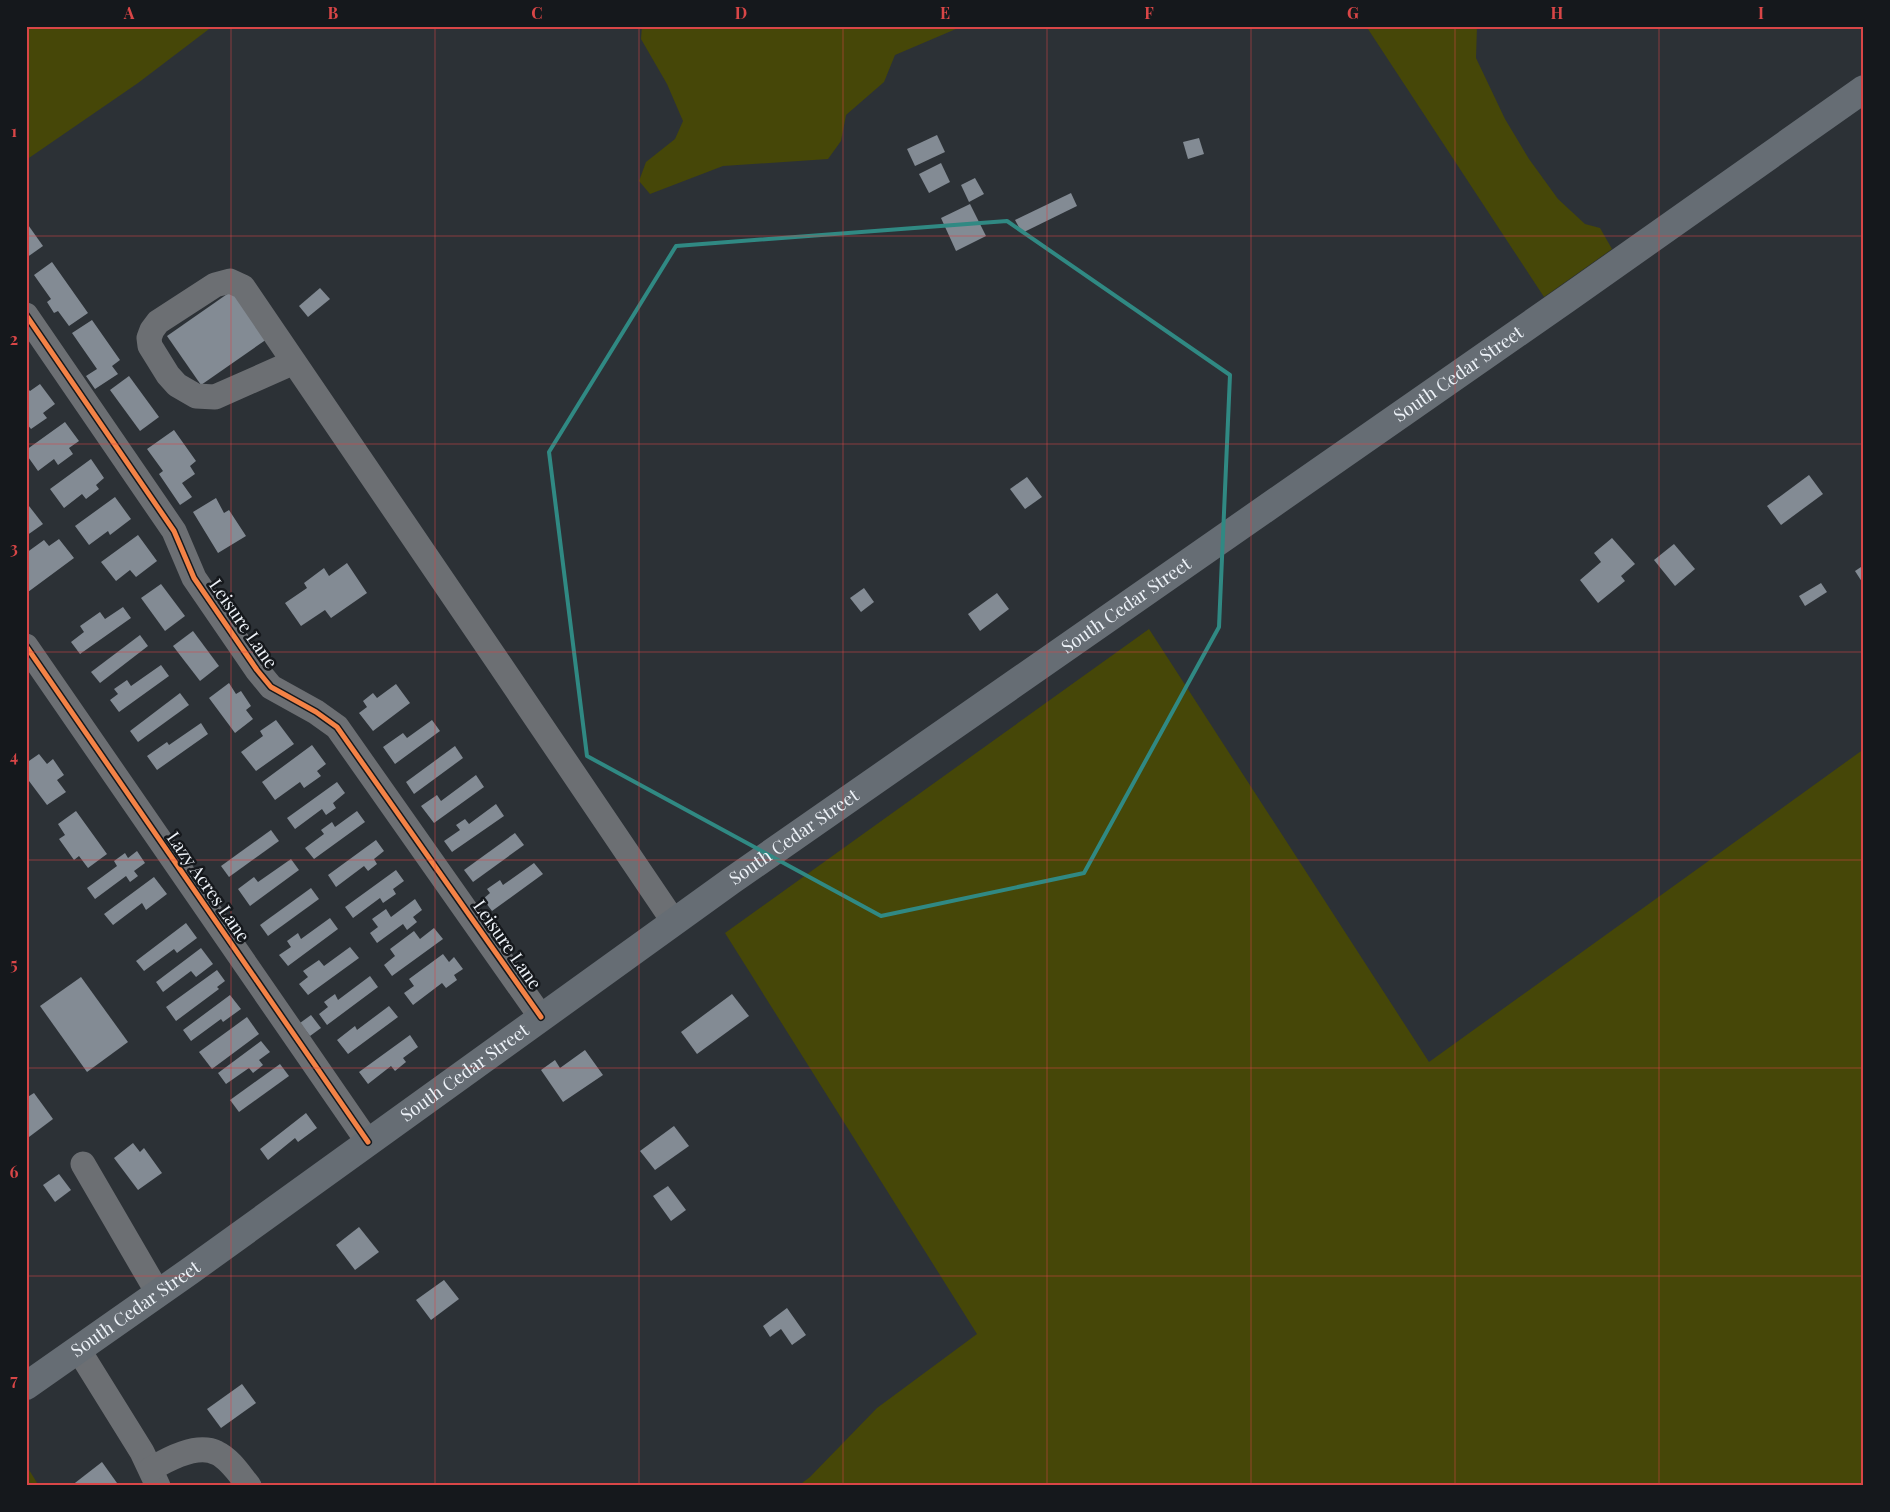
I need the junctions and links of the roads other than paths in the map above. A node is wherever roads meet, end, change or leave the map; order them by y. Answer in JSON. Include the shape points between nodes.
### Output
{"nodes":[{"id":1,"x":1864,"y":89,"type":"edge"},
{"id":2,"x":26,"y":315,"type":"edge"},
{"id":3,"x":294,"y":362,"type":"junction"},
{"id":4,"x":26,"y":646,"type":"edge"},
{"id":5,"x":674,"y":922,"type":"junction"},
{"id":6,"x":542,"y":1017,"type":"junction"},
{"id":7,"x":368,"y":1142,"type":"junction"},
{"id":8,"x":82,"y":1164,"type":"dead end"},
{"id":9,"x":158,"y":1293,"type":"junction"},
{"id":10,"x":78,"y":1349,"type":"junction"},
{"id":11,"x":26,"y":1386,"type":"edge"},
{"id":12,"x":154,"y":1477,"type":"edge"},
{"id":13,"x":249,"y":1486,"type":"edge"}],
"edges":[{"from":1,"to":5,"type":"main road","name":"South Cedar Street"},
{"from":2,"to":6,"type":"street","name":"Leisure Lane","via":[[174,532],[194,578],[257,670],[271,686],[337,727]]},
{"from":3,"to":3,"type":"street","via":[[243,287],[230,281],[215,285],[158,322],[149,338],[150,346],[168,375],[177,385],[196,396],[214,397]]},
{"from":3,"to":5,"type":"street"},
{"from":4,"to":7,"type":"street","name":"Lazy Acres Lane"},
{"from":5,"to":6,"type":"main road","name":"South Cedar Street"},
{"from":6,"to":7,"type":"main road","name":"South Cedar Street"},
{"from":7,"to":9,"type":"main road","name":"South Cedar Street"},
{"from":8,"to":9,"type":"street"},
{"from":9,"to":10,"type":"main road","name":"South Cedar Street"},
{"from":10,"to":11,"type":"main road","name":"South Cedar Street"},
{"from":10,"to":12,"type":"street"},
{"from":12,"to":13,"type":"street","via":[[171,1458],[197,1451],[216,1452]]}]}
